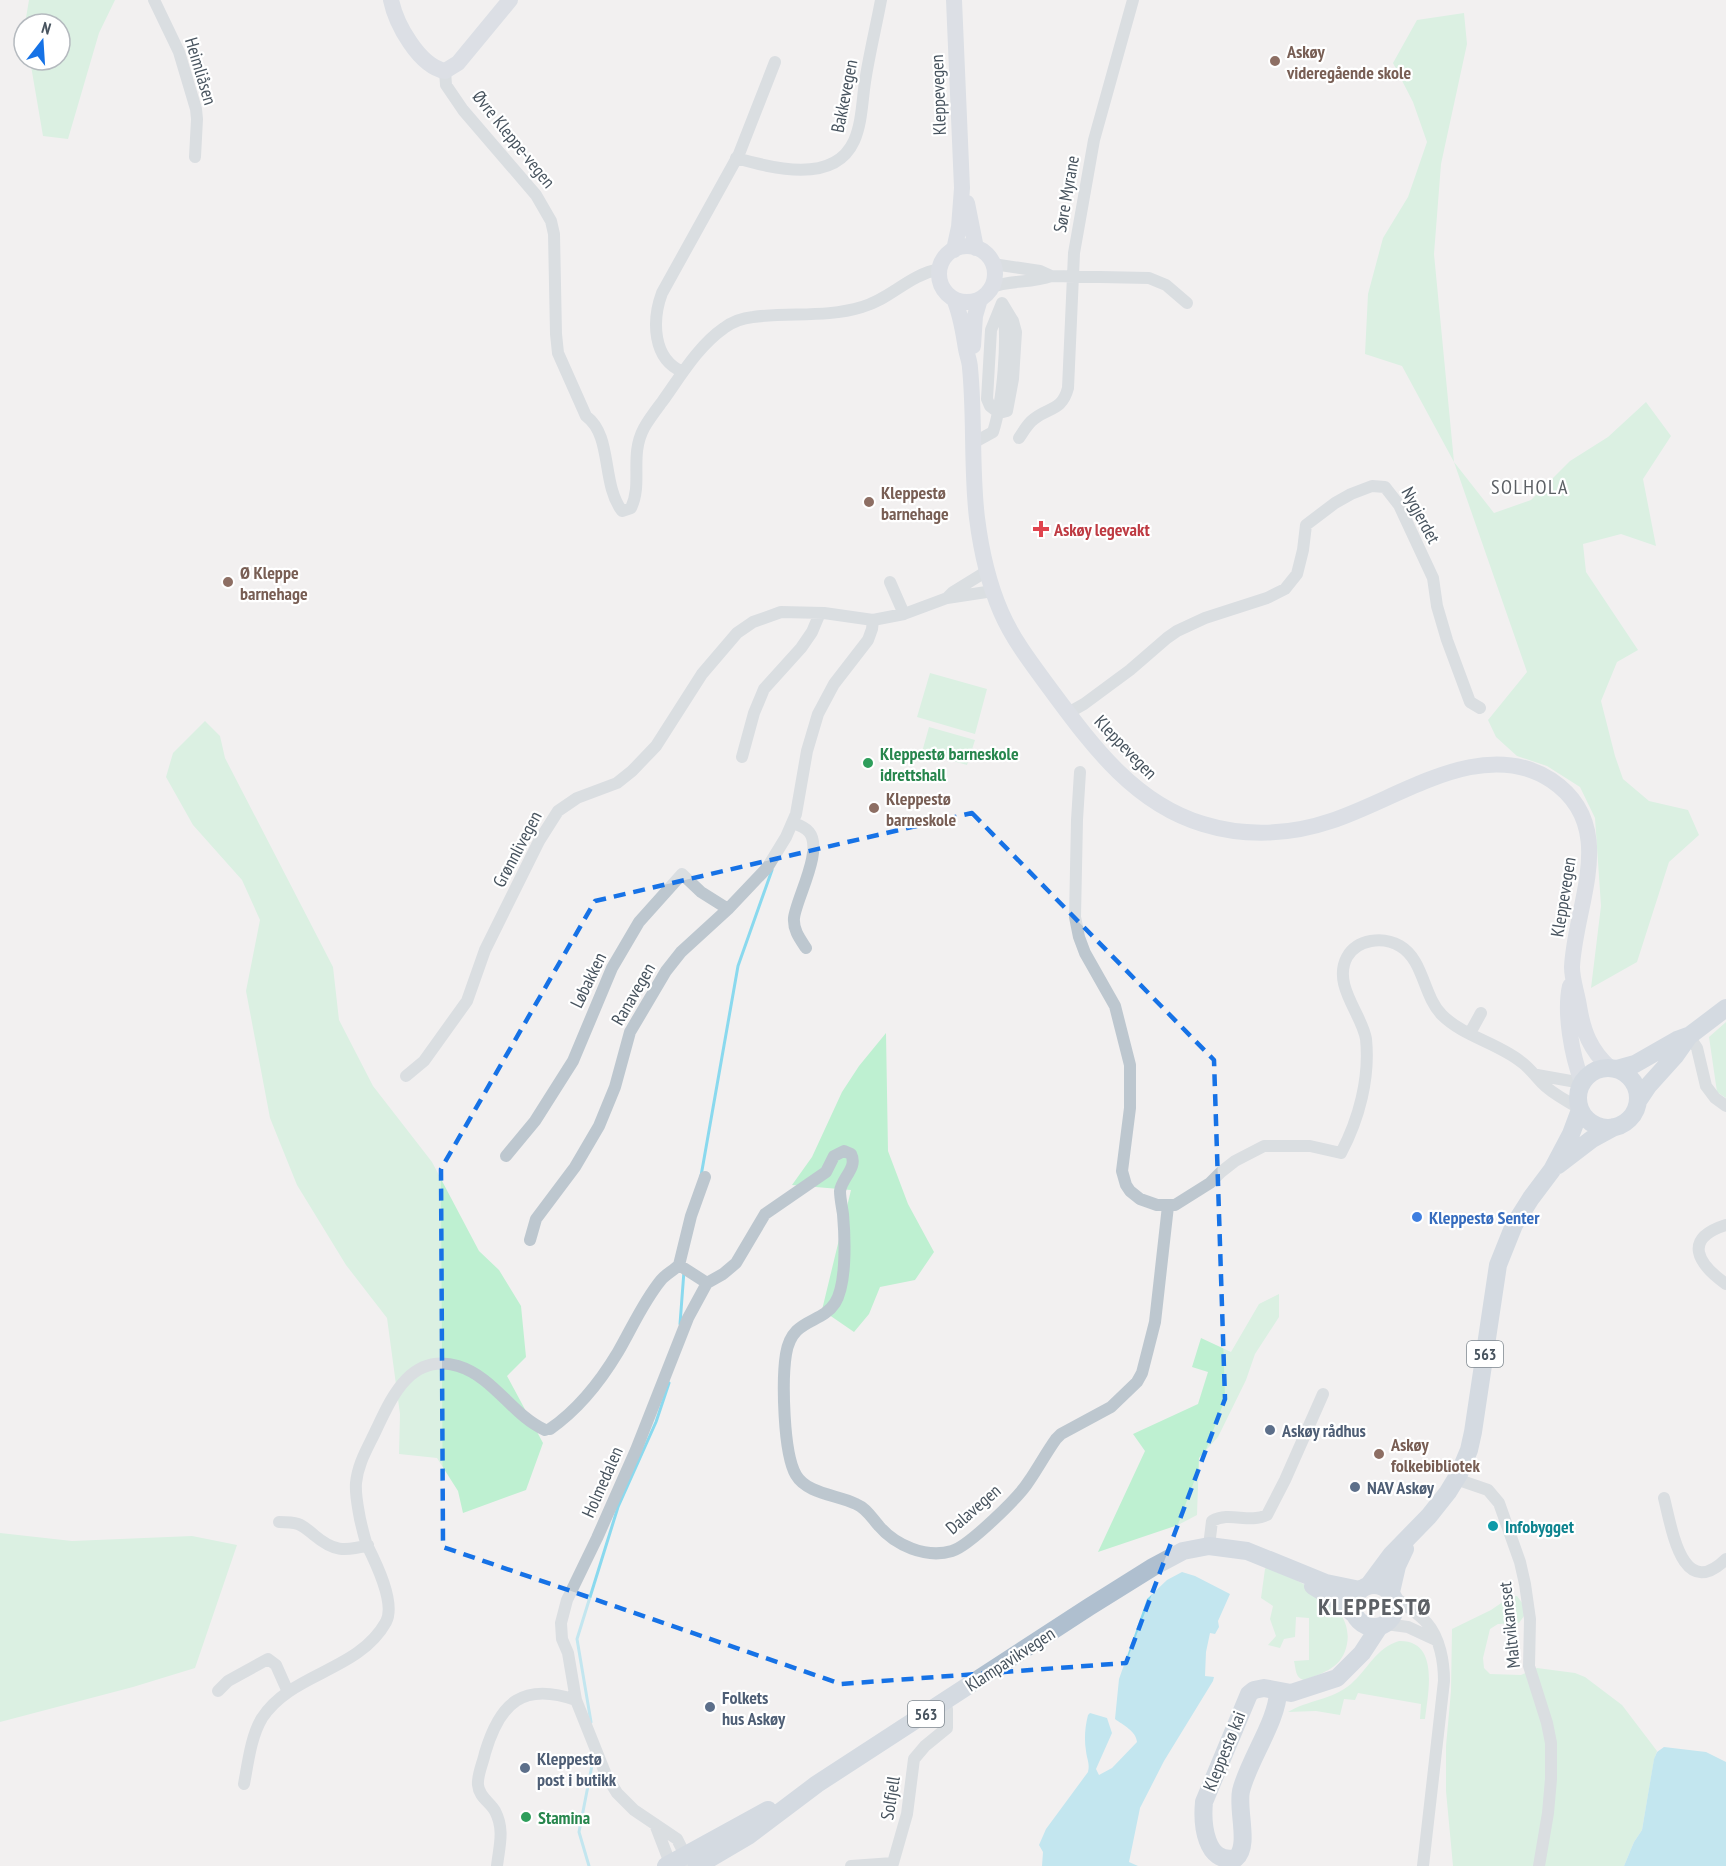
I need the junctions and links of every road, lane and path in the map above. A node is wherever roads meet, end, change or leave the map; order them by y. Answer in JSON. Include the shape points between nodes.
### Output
{"nodes":[{"id":1,"x":154,"y":0,"type":"edge"},
{"id":2,"x":391,"y":0,"type":"edge"},
{"id":3,"x":510,"y":0,"type":"edge"},
{"id":4,"x":881,"y":0,"type":"edge"},
{"id":5,"x":954,"y":0,"type":"edge"},
{"id":6,"x":1133,"y":0,"type":"edge"},
{"id":7,"x":775,"y":62,"type":"dead end"},
{"id":8,"x":445,"y":71,"type":"junction"},
{"id":9,"x":195,"y":158,"type":"dead end"},
{"id":10,"x":736,"y":158,"type":"junction"},
{"id":11,"x":962,"y":188,"type":"junction"},
{"id":12,"x":976,"y":248,"type":"junction"},
{"id":13,"x":954,"y":250,"type":"junction"},
{"id":14,"x":993,"y":264,"type":"junction"},
{"id":15,"x":940,"y":269,"type":"junction"},
{"id":16,"x":1051,"y":276,"type":"junction"},
{"id":17,"x":1072,"y":276,"type":"junction"},
{"id":18,"x":987,"y":292,"type":"junction"},
{"id":19,"x":954,"y":299,"type":"junction"},
{"id":20,"x":1002,"y":303,"type":"junction"},
{"id":21,"x":1187,"y":303,"type":"dead end"},
{"id":22,"x":970,"y":364,"type":"junction"},
{"id":23,"x":683,"y":372,"type":"junction"},
{"id":24,"x":999,"y":413,"type":"junction"},
{"id":25,"x":1019,"y":438,"type":"dead end"},
{"id":26,"x":973,"y":443,"type":"junction"},
{"id":27,"x":987,"y":571,"type":"junction"},
{"id":28,"x":890,"y":582,"type":"dead end"},
{"id":29,"x":993,"y":591,"type":"junction"},
{"id":30,"x":947,"y":598,"type":"junction"},
{"id":31,"x":820,"y":613,"type":"junction"},
{"id":32,"x":904,"y":614,"type":"junction"},
{"id":33,"x":873,"y":620,"type":"junction"},
{"id":34,"x":1480,"y":708,"type":"dead end"},
{"id":35,"x":1068,"y":713,"type":"junction"},
{"id":36,"x":742,"y":757,"type":"dead end"},
{"id":37,"x":1080,"y":772,"type":"dead end"},
{"id":38,"x":793,"y":823,"type":"junction"},
{"id":39,"x":728,"y":909,"type":"junction"},
{"id":40,"x":807,"y":948,"type":"dead end"},
{"id":41,"x":1573,"y":977,"type":"junction"},
{"id":42,"x":1726,"y":1008,"type":"edge"},
{"id":43,"x":1481,"y":1013,"type":"dead end"},
{"id":44,"x":1470,"y":1033,"type":"junction"},
{"id":45,"x":1689,"y":1036,"type":"junction"},
{"id":46,"x":1613,"y":1068,"type":"junction"},
{"id":47,"x":1537,"y":1075,"type":"junction"},
{"id":48,"x":405,"y":1076,"type":"dead end"},
{"id":49,"x":1582,"y":1083,"type":"junction"},
{"id":50,"x":1638,"y":1101,"type":"junction"},
{"id":51,"x":1726,"y":1106,"type":"edge"},
{"id":52,"x":1580,"y":1110,"type":"junction"},
{"id":53,"x":1614,"y":1127,"type":"junction"},
{"id":54,"x":506,"y":1156,"type":"dead end"},
{"id":55,"x":1552,"y":1170,"type":"junction"},
{"id":56,"x":705,"y":1177,"type":"dead end"},
{"id":57,"x":1168,"y":1206,"type":"junction"},
{"id":58,"x":1726,"y":1225,"type":"edge"},
{"id":59,"x":530,"y":1240,"type":"dead end"},
{"id":60,"x":844,"y":1263,"type":"joint"},
{"id":61,"x":679,"y":1265,"type":"junction"},
{"id":62,"x":707,"y":1283,"type":"junction"},
{"id":63,"x":1726,"y":1284,"type":"edge"},
{"id":64,"x":1323,"y":1394,"type":"dead end"},
{"id":65,"x":1456,"y":1479,"type":"junction"},
{"id":66,"x":1664,"y":1498,"type":"dead end"},
{"id":67,"x":279,"y":1522,"type":"dead end"},
{"id":68,"x":1412,"y":1534,"type":"junction"},
{"id":69,"x":368,"y":1545,"type":"junction"},
{"id":70,"x":1209,"y":1546,"type":"junction"},
{"id":71,"x":1726,"y":1558,"type":"edge"},
{"id":72,"x":1287,"y":1568,"type":"junction"},
{"id":73,"x":1364,"y":1588,"type":"junction"},
{"id":74,"x":1392,"y":1594,"type":"junction"},
{"id":75,"x":1357,"y":1617,"type":"junction"},
{"id":76,"x":1383,"y":1625,"type":"junction"},
{"id":77,"x":1436,"y":1640,"type":"junction"},
{"id":78,"x":1327,"y":1681,"type":"junction"},
{"id":79,"x":218,"y":1691,"type":"dead end"},
{"id":80,"x":1278,"y":1691,"type":"junction"},
{"id":81,"x":288,"y":1692,"type":"junction"},
{"id":82,"x":576,"y":1700,"type":"junction"},
{"id":83,"x":946,"y":1709,"type":"dead end"},
{"id":84,"x":244,"y":1784,"type":"dead end"},
{"id":85,"x":680,"y":1864,"type":"edge"},
{"id":86,"x":498,"y":1866,"type":"edge"},
{"id":87,"x":851,"y":1866,"type":"edge"},
{"id":88,"x":1423,"y":1866,"type":"edge"},
{"id":89,"x":1539,"y":1866,"type":"edge"}],
"edges":[{"from":1,"to":9,"type":"street","name":"Heimliåsen","via":[[179,52],[196,109]]},
{"from":2,"to":8,"type":"main road","via":[[411,45],[429,63]]},
{"from":3,"to":8,"type":"main road","via":[[458,63]]},
{"from":4,"to":10,"type":"street","name":"Bakkevegen","via":[[861,119],[853,144],[842,159],[808,170],[793,170]]},
{"from":5,"to":11,"type":"main road","name":"Kleppevegen"},
{"from":6,"to":17,"type":"street","name":"Søre Myrane","via":[[1094,140]]},
{"from":7,"to":10,"type":"street"},
{"from":8,"to":23,"type":"street","name":"Øvre Kleppe-vegen","via":[[446,85],[463,110],[531,189],[551,221],[558,353],[586,416],[601,435],[612,494],[622,511],[631,508],[635,498],[636,453],[643,429]]},
{"from":10,"to":23,"type":"street","via":[[656,308],[660,348],[667,361]]},
{"from":11,"to":12,"type":"main road","name":"Kleppevegen"},
{"from":11,"to":13,"type":"main road","name":"Kleppevegen"},
{"from":12,"to":13,"type":"main road"},
{"from":12,"to":14,"type":"main road"},
{"from":13,"to":15,"type":"main road"},
{"from":14,"to":16,"type":"street"},
{"from":14,"to":18,"type":"main road","via":[[995,275]]},
{"from":15,"to":19,"type":"main road","via":[[942,287]]},
{"from":15,"to":23,"type":"street","name":"Øvre Kleppe-vegen","via":[[912,278],[863,307],[735,322],[717,334]]},
{"from":16,"to":17,"type":"street"},
{"from":16,"to":18,"type":"street","via":[[1004,283]]},
{"from":17,"to":21,"type":"street","via":[[1149,278],[1166,285]]},
{"from":17,"to":25,"type":"street","via":[[1066,393],[1058,406],[1031,421]]},
{"from":18,"to":19,"type":"main road","via":[[968,302]]},
{"from":18,"to":20,"type":"street"},
{"from":18,"to":22,"type":"main road","name":"Kleppevegen","via":[[975,316]]},
{"from":19,"to":22,"type":"main road","name":"Kleppevegen"},
{"from":20,"to":24,"type":"street","via":[[991,330],[987,399]]},
{"from":20,"to":24,"type":"street","via":[[1016,332],[1011,399],[1007,411]]},
{"from":22,"to":26,"type":"main road","name":"Kleppevegen"},
{"from":24,"to":26,"type":"street","via":[[993,432]]},
{"from":26,"to":27,"type":"main road","name":"Kleppevegen","via":[[977,516]]},
{"from":27,"to":29,"type":"main road","name":"Kleppevegen"},
{"from":27,"to":30,"type":"street","name":"Grønnlivegen"},
{"from":28,"to":32,"type":"street"},
{"from":29,"to":30,"type":"street","name":"Grønnlivegen"},
{"from":29,"to":35,"type":"main road","name":"Kleppevegen","via":[[1015,639]]},
{"from":30,"to":32,"type":"street","name":"Grønnlivegen"},
{"from":31,"to":33,"type":"street","name":"Grønnlivegen"},
{"from":31,"to":36,"type":"street","via":[[801,648],[764,689]]},
{"from":31,"to":48,"type":"street","name":"Grønnlivegen","via":[[771,614],[737,633],[702,674],[656,746],[632,771],[558,811],[485,950],[468,1001],[424,1061]]},
{"from":32,"to":33,"type":"street","name":"Grønnlivegen"},
{"from":33,"to":38,"type":"street","name":"Ranavegen","via":[[868,640],[834,684],[818,714]]},
{"from":34,"to":35,"type":"street","name":"Nygjerdet","via":[[1470,702],[1454,661],[1433,578],[1421,550],[1399,505],[1385,488],[1372,486],[1335,503],[1306,525],[1297,574],[1282,592],[1177,631]]},
{"from":35,"to":41,"type":"main road","name":"Kleppevegen","via":[[1111,765],[1142,794],[1186,818],[1234,831],[1268,833],[1301,829],[1354,813],[1457,770],[1490,763],[1531,770],[1566,792],[1577,805],[1589,836],[1589,869]]},
{"from":37,"to":57,"type":"street","via":[[1075,918],[1085,952],[1115,1006],[1130,1065],[1131,1108],[1123,1177],[1130,1191],[1140,1199]]},
{"from":38,"to":39,"type":"street","name":"Ranavegen","via":[[767,868]]},
{"from":38,"to":40,"type":"street","via":[[808,830],[813,845],[808,878],[794,917],[796,932]]},
{"from":39,"to":54,"type":"street","name":"Løbakken","via":[[682,874],[642,916],[612,968],[573,1061],[535,1121]]},
{"from":39,"to":59,"type":"street","name":"Ranavegen","via":[[666,971],[630,1032],[599,1126],[536,1220]]},
{"from":41,"to":46,"type":"main road","name":"Kleppevegen","via":[[1587,1037],[1599,1058]]},
{"from":41,"to":49,"type":"main road","name":"Kleppevegen","via":[[1568,1016]]},
{"from":42,"to":45,"type":"main road","number":"563"},
{"from":43,"to":44,"type":"street"},
{"from":44,"to":47,"type":"street","via":[[1520,1060]]},
{"from":44,"to":57,"type":"street","via":[[1440,1013],[1420,970],[1399,945],[1380,940],[1355,947],[1343,972],[1347,995],[1365,1033],[1366,1069],[1353,1129],[1341,1153],[1310,1146],[1264,1146],[1235,1161],[1189,1198]]},
{"from":45,"to":46,"type":"main road","number":"563","via":[[1635,1064]]},
{"from":45,"to":50,"type":"main road","number":"563"},
{"from":45,"to":51,"type":"street","via":[[1700,1055],[1706,1086]]},
{"from":46,"to":49,"type":"main road","number":"563","via":[[1595,1070]]},
{"from":46,"to":50,"type":"main road","via":[[1632,1079]]},
{"from":47,"to":49,"type":"street"},
{"from":47,"to":52,"type":"street","via":[[1545,1086]]},
{"from":49,"to":52,"type":"main road","number":"563"},
{"from":50,"to":53,"type":"main road","number":"563","via":[[1630,1118]]},
{"from":52,"to":53,"type":"main road","via":[[1595,1125]]},
{"from":52,"to":55,"type":"main road","number":"563"},
{"from":53,"to":55,"type":"main road","number":"563"},
{"from":55,"to":65,"type":"main road","number":"563","via":[[1518,1218],[1498,1265],[1473,1432]]},
{"from":56,"to":61,"type":"street"},
{"from":57,"to":60,"type":"street","name":"Dalavegen","via":[[1155,1322],[1146,1363],[1137,1382],[1112,1407],[1061,1434],[1024,1488],[972,1538],[951,1551],[929,1553],[906,1546],[858,1504],[806,1485],[795,1473],[785,1420],[787,1352],[799,1328],[835,1303]]},
{"from":58,"to":63,"type":"street","via":[[1708,1232],[1698,1248],[1704,1266]]},
{"from":60,"to":62,"type":"street","name":"Holmedalen","via":[[840,1192],[854,1160],[844,1151],[834,1156],[826,1172],[765,1214],[736,1263]]},
{"from":61,"to":62,"type":"street"},
{"from":61,"to":69,"type":"street","via":[[657,1285],[593,1389],[566,1418],[548,1429],[471,1371],[446,1364],[432,1365],[405,1380],[391,1398],[361,1461],[356,1496]]},
{"from":62,"to":82,"type":"street","name":"Holmedalen","via":[[688,1318],[636,1450],[562,1615],[561,1631]]},
{"from":64,"to":70,"type":"street","via":[[1267,1515],[1252,1520],[1231,1516],[1212,1521]]},
{"from":65,"to":68,"type":"main road","number":"563"},
{"from":65,"to":89,"type":"street","name":"Maltvikaneset","via":[[1488,1490],[1499,1503],[1525,1584],[1530,1619],[1529,1666],[1551,1743],[1548,1813]]},
{"from":66,"to":71,"type":"street","via":[[1686,1566],[1701,1574],[1716,1569]]},
{"from":67,"to":69,"type":"street","via":[[297,1523],[337,1549],[353,1550]]},
{"from":68,"to":73,"type":"main road","number":"563"},
{"from":68,"to":74,"type":"main road","number":"563","via":[[1396,1566]]},
{"from":69,"to":81,"type":"street","via":[[387,1599],[389,1613],[385,1623],[365,1649]]},
{"from":70,"to":72,"type":"main road","name":"Klampavikvegen","number":"563","via":[[1248,1551]]},
{"from":70,"to":85,"type":"main road","name":"Klampavikvegen","number":"563","via":[[1183,1551],[1153,1567],[817,1784]]},
{"from":72,"to":73,"type":"main road","name":"Klampavikvegen","number":"563","via":[[1326,1583]]},
{"from":72,"to":75,"type":"main road","name":"Klampavikvegen","number":"563"},
{"from":73,"to":74,"type":"main road","number":"563","via":[[1380,1585]]},
{"from":73,"to":75,"type":"main road","number":"563","via":[[1353,1604]]},
{"from":74,"to":76,"type":"main road","number":"563","via":[[1395,1612]]},
{"from":74,"to":77,"type":"street","via":[[1426,1622]]},
{"from":75,"to":76,"type":"main road","number":"563","via":[[1368,1626]]},
{"from":75,"to":78,"type":"main road","name":"Kleppestø kai","number":"563","via":[[1359,1632],[1352,1652]]},
{"from":76,"to":77,"type":"street","via":[[1408,1627]]},
{"from":76,"to":78,"type":"main road","name":"Kleppestø kai","number":"563","via":[[1352,1665]]},
{"from":77,"to":88,"type":"street","via":[[1444,1681]]},
{"from":78,"to":80,"type":"main road","name":"Kleppestø kai","number":"563","via":[[1291,1693]]},
{"from":79,"to":81,"type":"street","via":[[228,1681],[268,1659],[276,1665]]},
{"from":80,"to":80,"type":"main road","name":"Kleppestø kai","via":[[1241,1792],[1242,1851],[1236,1858],[1221,1858],[1210,1848],[1204,1817],[1206,1796],[1249,1694],[1264,1688]]},
{"from":81,"to":84,"type":"street","via":[[261,1720]]},
{"from":82,"to":85,"type":"street","name":"Holmedalen","via":[[606,1775],[622,1799],[677,1839]]},
{"from":82,"to":86,"type":"street","via":[[538,1693],[522,1697],[508,1706],[490,1738],[478,1787],[496,1812],[501,1827]]},
{"from":83,"to":87,"type":"street","name":"Solfjell","via":[[947,1728],[914,1759],[907,1814],[893,1863]]}]}
